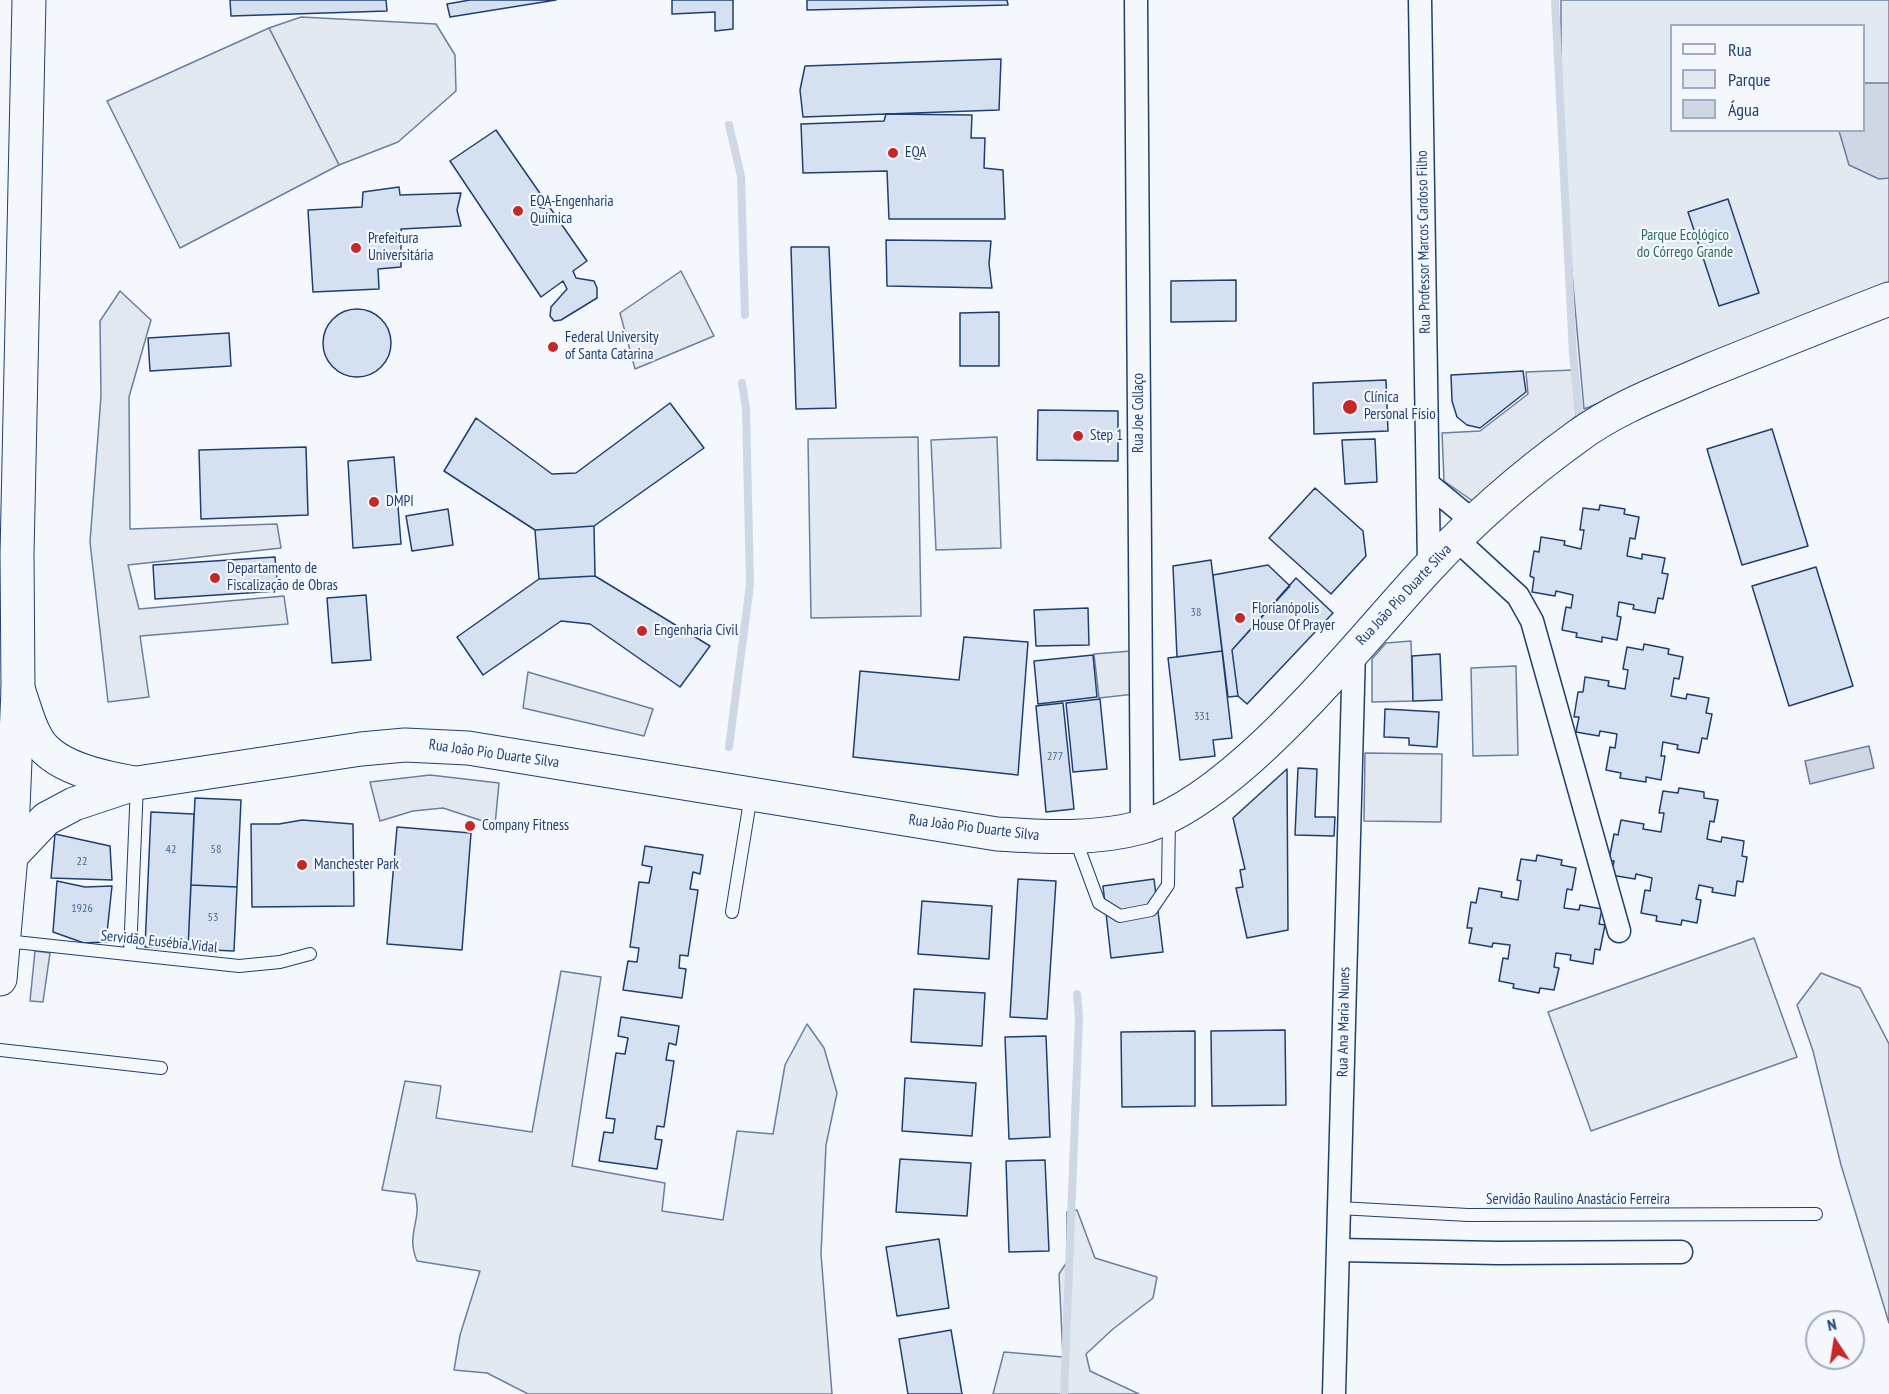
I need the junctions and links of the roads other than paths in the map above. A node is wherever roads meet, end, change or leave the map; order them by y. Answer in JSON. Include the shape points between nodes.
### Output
{"nodes":[{"id":1,"x":1136,"y":0,"type":"edge"},
{"id":2,"x":1420,"y":0,"type":"edge"},
{"id":3,"x":31,"y":9,"type":"edge"},
{"id":4,"x":1889,"y":300,"type":"edge"},
{"id":5,"x":1428,"y":484,"type":"junction"},
{"id":6,"x":1465,"y":531,"type":"junction"},
{"id":7,"x":1429,"y":566,"type":"junction"},
{"id":8,"x":1354,"y":650,"type":"junction"},
{"id":9,"x":18,"y":690,"type":"junction"},
{"id":10,"x":137,"y":783,"type":"junction"},
{"id":11,"x":752,"y":792,"type":"junction"},
{"id":12,"x":1156,"y":821,"type":"junction"},
{"id":13,"x":1075,"y":837,"type":"junction"},
{"id":14,"x":11,"y":856,"type":"junction"},
{"id":15,"x":732,"y":912,"type":"dead end"},
{"id":16,"x":1619,"y":931,"type":"dead end"},
{"id":17,"x":4,"y":941,"type":"junction"},
{"id":18,"x":130,"y":954,"type":"junction"},
{"id":19,"x":310,"y":954,"type":"dead end"},
{"id":20,"x":0,"y":979,"type":"edge"},
{"id":21,"x":0,"y":1050,"type":"edge"},
{"id":22,"x":161,"y":1068,"type":"dead end"},
{"id":23,"x":1340,"y":1208,"type":"junction"},
{"id":24,"x":1816,"y":1214,"type":"dead end"},
{"id":25,"x":1338,"y":1250,"type":"junction"},
{"id":26,"x":1681,"y":1252,"type":"dead end"},
{"id":27,"x":1334,"y":1394,"type":"edge"}],
"edges":[{"from":1,"to":12,"type":"street","name":"Rua Joe Collaço"},
{"from":2,"to":5,"type":"street","name":"Rua Professor Marcos Cardoso Filho"},
{"from":3,"to":9,"type":"main road","via":[[17,542]]},
{"from":4,"to":6,"type":"main road","name":"Rua João Pio Duarte Silva","via":[[1790,337],[1614,412],[1508,490]]},
{"from":5,"to":6,"type":"street"},
{"from":5,"to":7,"type":"street","name":"Rua Professor Marcos Cardoso Filho"},
{"from":6,"to":7,"type":"main road","name":"Rua João Pio Duarte Silva"},
{"from":6,"to":16,"type":"street","via":[[1518,596],[1532,621]]},
{"from":7,"to":8,"type":"main road","name":"Rua João Pio Duarte Silva"},
{"from":8,"to":12,"type":"main road","name":"Rua João Pio Duarte Silva","via":[[1244,762],[1201,796]]},
{"from":8,"to":23,"type":"street","name":"Rua Ana Maria Nunes"},
{"from":9,"to":10,"type":"main road","name":"Rua João Pio Duarte Silva","via":[[37,740],[49,750],[95,776]]},
{"from":9,"to":14,"type":"main road"},
{"from":10,"to":11,"type":"main road","name":"Rua João Pio Duarte Silva","via":[[361,749],[432,744]]},
{"from":10,"to":14,"type":"main road","name":"Rua João Pio Duarte Silva","via":[[74,804],[46,819]]},
{"from":10,"to":18,"type":"lane"},
{"from":11,"to":13,"type":"main road","name":"Rua João Pio Duarte Silva","via":[[962,830]]},
{"from":11,"to":15,"type":"lane"},
{"from":12,"to":13,"type":"main road","name":"Rua João Pio Duarte Silva"},
{"from":12,"to":13,"type":"lane","via":[[1168,885],[1151,910],[1120,916],[1099,903]]},
{"from":14,"to":17,"type":"main road"},
{"from":17,"to":18,"type":"lane","name":"Servidão Eusébia Vidal"},
{"from":17,"to":20,"type":"main road"},
{"from":18,"to":19,"type":"lane","name":"Servidão Eusébia Vidal","via":[[239,966]]},
{"from":21,"to":22,"type":"lane"},
{"from":23,"to":24,"type":"lane","name":"Servidão Raulino Anastácio Ferreira","via":[[1468,1215]]},
{"from":23,"to":25,"type":"street","name":"Rua Ana Maria Nunes"},
{"from":25,"to":26,"type":"street"},
{"from":25,"to":27,"type":"street","name":"Rua Ana Maria Nunes"}]}
